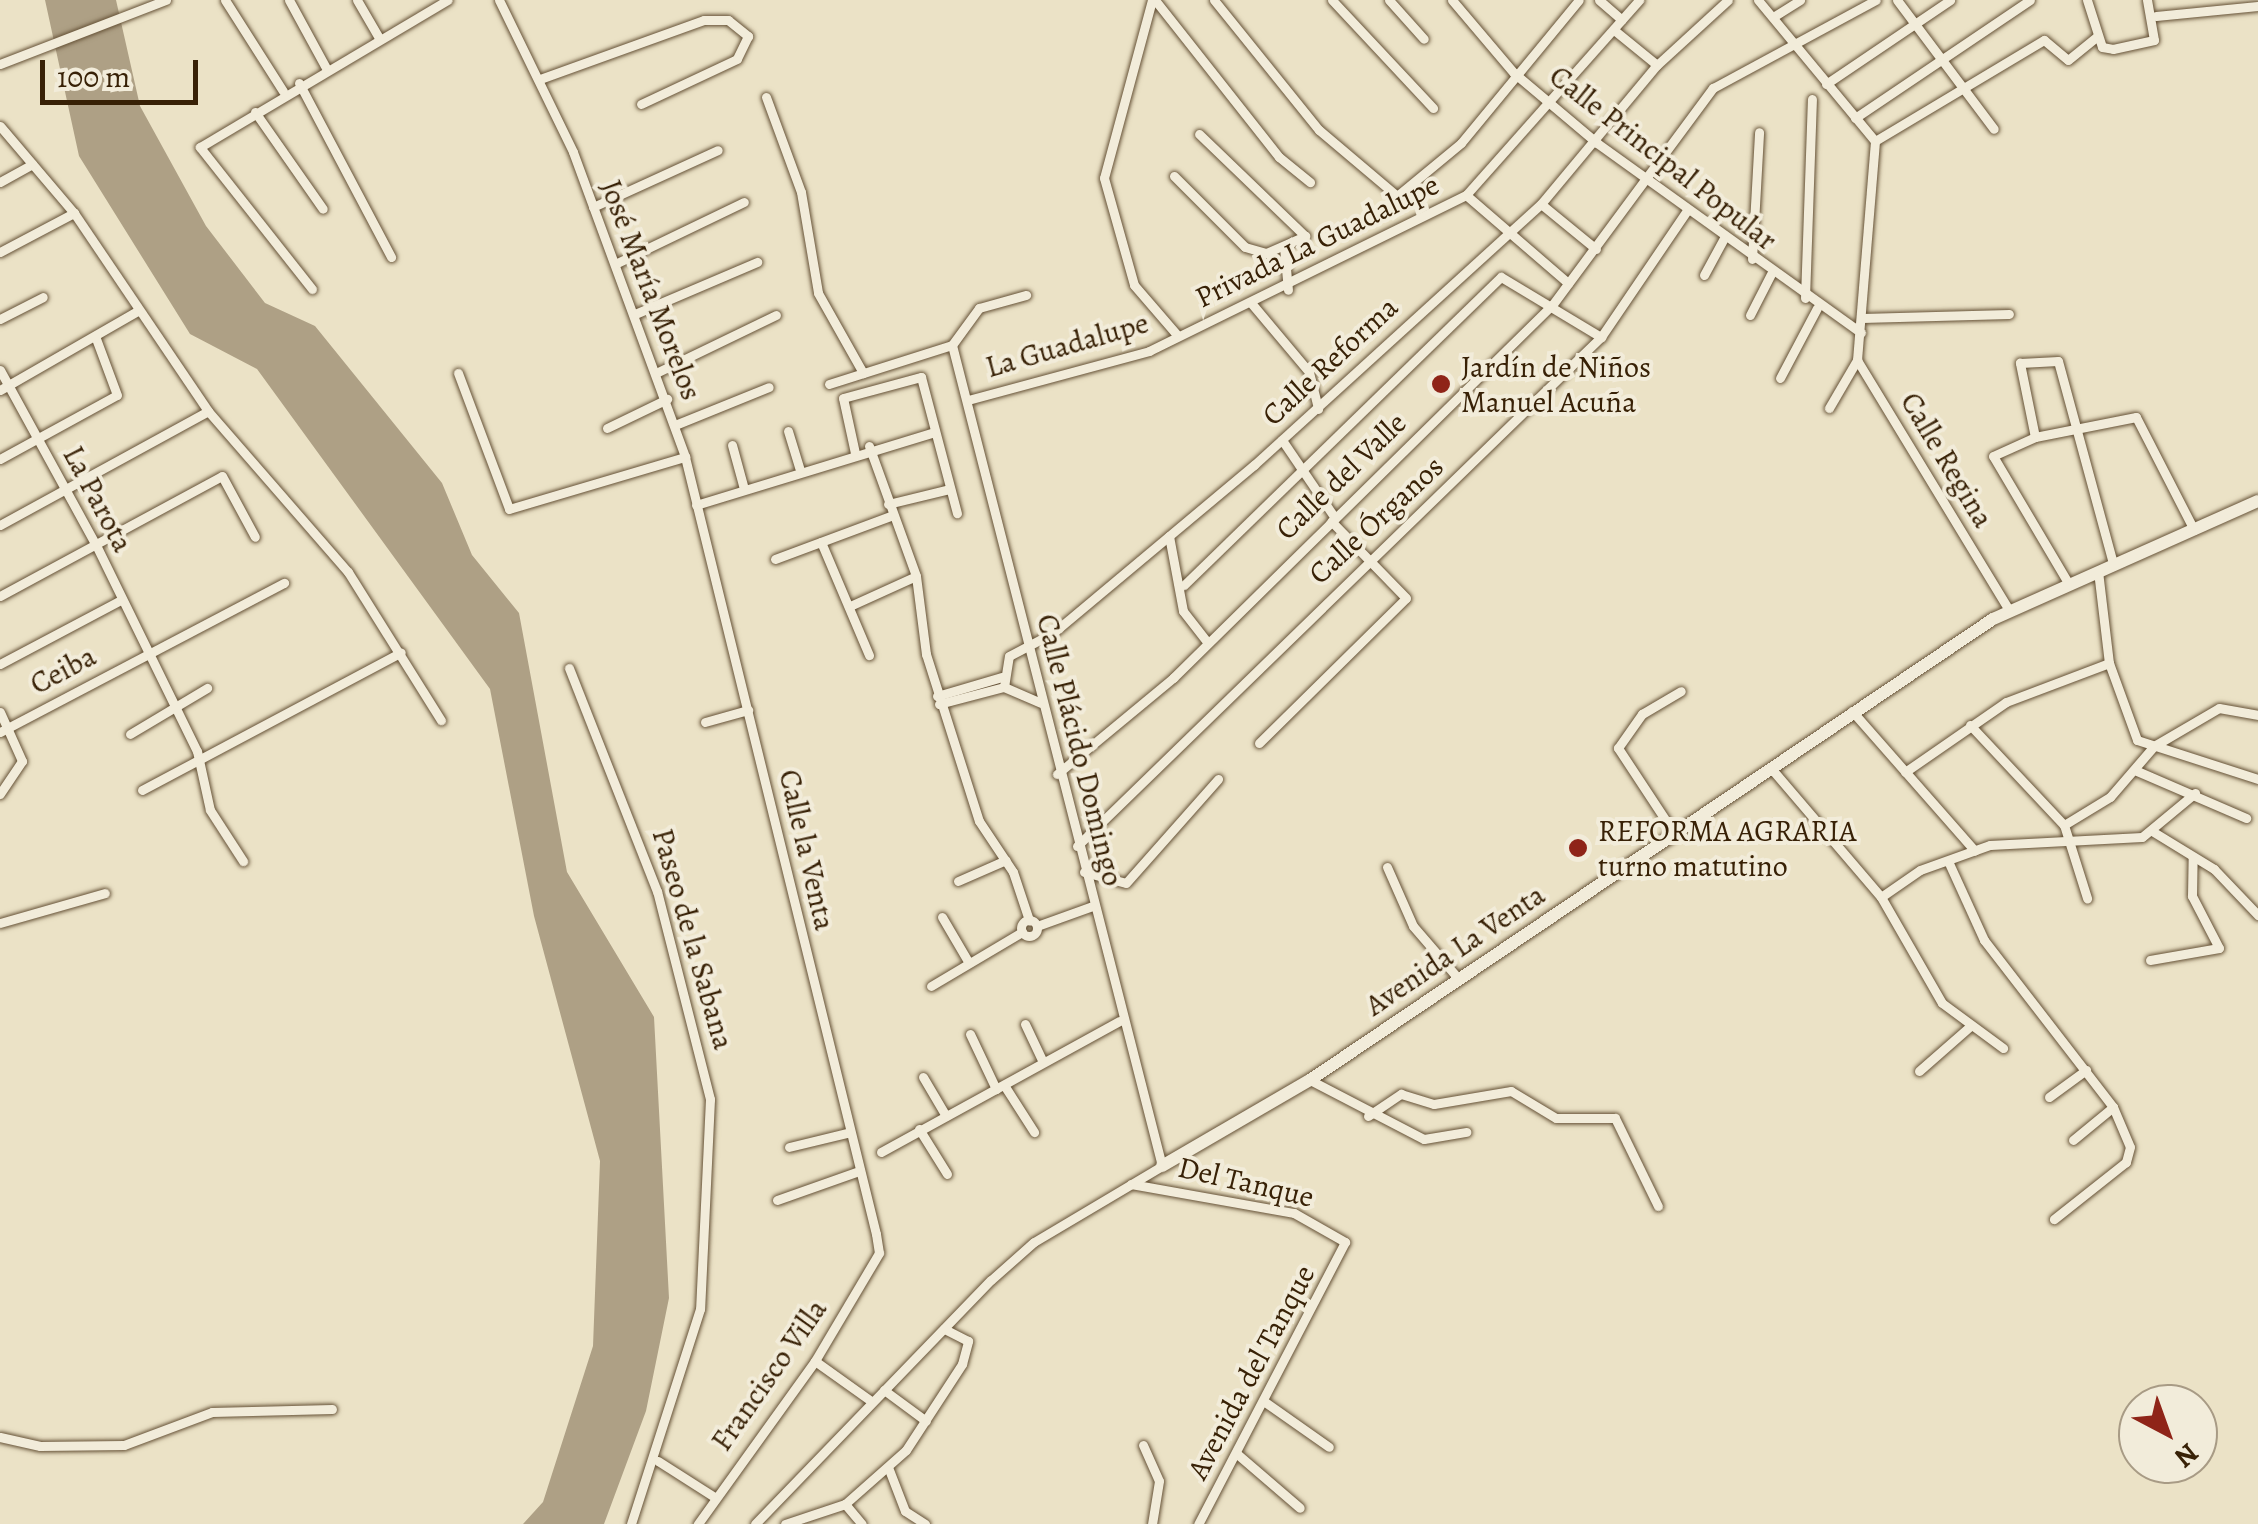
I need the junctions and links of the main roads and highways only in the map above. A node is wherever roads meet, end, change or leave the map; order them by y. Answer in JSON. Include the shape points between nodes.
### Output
{"nodes":[{"id":1,"x":2258,"y":501,"type":"edge"},
{"id":2,"x":1162,"y":1166,"type":"road end"}],
"edges":[{"from":1,"to":2,"type":"main road","name":"Avenida La Venta","via":[[2008,610],[1310,1080]]}]}
